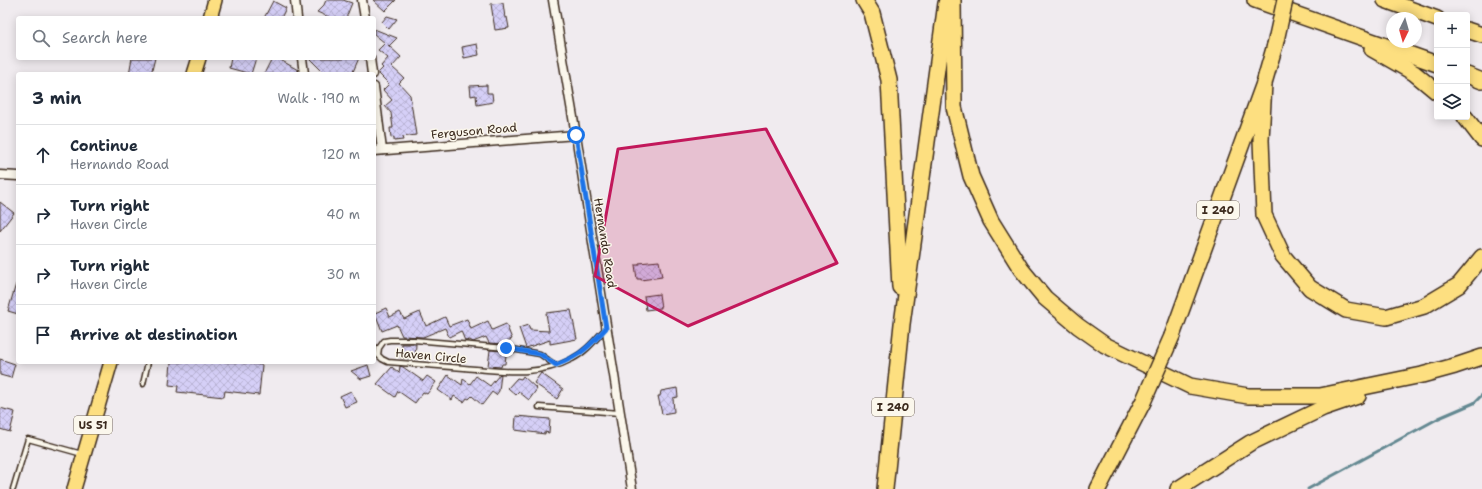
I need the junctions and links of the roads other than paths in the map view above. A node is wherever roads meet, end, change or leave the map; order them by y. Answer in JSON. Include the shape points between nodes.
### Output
{"nodes":[{"id":1,"x":215,"y":0,"type":"edge"},
{"id":2,"x":295,"y":0,"type":"edge"},
{"id":3,"x":362,"y":0,"type":"edge"},
{"id":4,"x":553,"y":0,"type":"edge"},
{"id":5,"x":864,"y":0,"type":"edge"},
{"id":6,"x":946,"y":0,"type":"edge"},
{"id":7,"x":953,"y":0,"type":"edge"},
{"id":8,"x":1255,"y":0,"type":"edge"},
{"id":9,"x":1285,"y":0,"type":"edge"},
{"id":10,"x":1385,"y":0,"type":"edge"},
{"id":11,"x":211,"y":16,"type":"edge"},
{"id":12,"x":297,"y":16,"type":"edge"},
{"id":13,"x":365,"y":16,"type":"edge"},
{"id":14,"x":1434,"y":18,"type":"edge"},
{"id":15,"x":1336,"y":28,"type":"junction"},
{"id":16,"x":1470,"y":31,"type":"edge"},
{"id":17,"x":1482,"y":35,"type":"edge"},
{"id":18,"x":198,"y":60,"type":"edge"},
{"id":19,"x":302,"y":60,"type":"edge"},
{"id":20,"x":370,"y":60,"type":"edge"},
{"id":21,"x":1434,"y":63,"type":"edge"},
{"id":22,"x":195,"y":72,"type":"edge"},
{"id":23,"x":304,"y":72,"type":"edge"},
{"id":24,"x":372,"y":72,"type":"edge"},
{"id":25,"x":1470,"y":76,"type":"edge"},
{"id":26,"x":1482,"y":81,"type":"edge"},
{"id":27,"x":1264,"y":83,"type":"junction"},
{"id":28,"x":1434,"y":90,"type":"edge"},
{"id":29,"x":376,"y":118,"type":"edge"},
{"id":30,"x":1467,"y":120,"type":"edge"},
{"id":31,"x":576,"y":135,"type":"junction"},
{"id":32,"x":1482,"y":139,"type":"edge"},
{"id":33,"x":378,"y":150,"type":"edge"},
{"id":34,"x":0,"y":175,"type":"edge"},
{"id":35,"x":16,"y":176,"type":"edge"},
{"id":36,"x":1482,"y":257,"type":"edge"},
{"id":37,"x":902,"y":324,"type":"junction"},
{"id":38,"x":606,"y":328,"type":"junction"},
{"id":39,"x":1482,"y":357,"type":"edge"},
{"id":40,"x":110,"y":364,"type":"edge"},
{"id":41,"x":148,"y":364,"type":"edge"},
{"id":42,"x":556,"y":365,"type":"junction"},
{"id":43,"x":1422,"y":375,"type":"junction"},
{"id":44,"x":143,"y":384,"type":"dead end"},
{"id":45,"x":539,"y":407,"type":"dead end"},
{"id":46,"x":620,"y":413,"type":"junction"},
{"id":47,"x":84,"y":454,"type":"junction"},
{"id":48,"x":13,"y":489,"type":"edge"},
{"id":49,"x":74,"y":489,"type":"edge"},
{"id":50,"x":632,"y":489,"type":"edge"},
{"id":51,"x":884,"y":489,"type":"edge"},
{"id":52,"x":1098,"y":489,"type":"edge"},
{"id":53,"x":1178,"y":489,"type":"edge"}],
"edges":[{"from":1,"to":11,"type":"main road"},
{"from":2,"to":12,"type":"street"},
{"from":3,"to":13,"type":"street"},
{"from":4,"to":31,"type":"street","name":"Hernando Road"},
{"from":5,"to":37,"type":"highway","via":[[872,13],[889,80]]},
{"from":6,"to":37,"type":"highway"},
{"from":7,"to":43,"type":"highway","via":[[954,107],[971,176],[991,221],[1021,269],[1045,298],[1078,326],[1106,345],[1190,386],[1248,396],[1320,396]]},
{"from":8,"to":15,"type":"highway"},
{"from":9,"to":27,"type":"highway","number":"I 240","bridge":true},
{"from":10,"to":14,"type":"highway"},
{"from":15,"to":21,"type":"highway"},
{"from":15,"to":28,"type":"highway","via":[[1414,73]]},
{"from":16,"to":17,"type":"highway"},
{"from":18,"to":22,"type":"main road"},
{"from":19,"to":23,"type":"street"},
{"from":20,"to":24,"type":"street"},
{"from":25,"to":26,"type":"highway"},
{"from":27,"to":36,"type":"highway","via":[[1261,140],[1264,216],[1282,256],[1310,288],[1346,310],[1386,318],[1424,306],[1459,285]]},
{"from":27,"to":52,"type":"highway","number":"I 240","bridge":true,"via":[[1172,336],[1143,402]]},
{"from":29,"to":33,"type":"street"},
{"from":30,"to":32,"type":"highway"},
{"from":31,"to":33,"type":"street","name":"Ferguson Road"},
{"from":31,"to":38,"type":"street","name":"Hernando Road"},
{"from":34,"to":35,"type":"street"},
{"from":37,"to":51,"type":"highway","number":"I 240"},
{"from":38,"to":42,"type":"lane","name":"Haven Circle","via":[[591,346],[572,359]]},
{"from":38,"to":46,"type":"street","name":"Hernando Road"},
{"from":39,"to":43,"type":"highway"},
{"from":40,"to":47,"type":"main road","number":"US 51"},
{"from":41,"to":44,"type":"lane"},
{"from":42,"to":42,"type":"lane","name":"Haven Circle","via":[[540,354],[506,348],[414,340],[384,341],[378,348],[378,355],[382,359],[395,363],[498,372],[530,372]]},
{"from":43,"to":53,"type":"highway","via":[[1323,408],[1250,443]]},
{"from":45,"to":46,"type":"lane"},
{"from":46,"to":50,"type":"street","name":"Hernando Road"},
{"from":47,"to":48,"type":"lane","via":[[28,439]]},
{"from":47,"to":49,"type":"main road","number":"US 51"}]}
